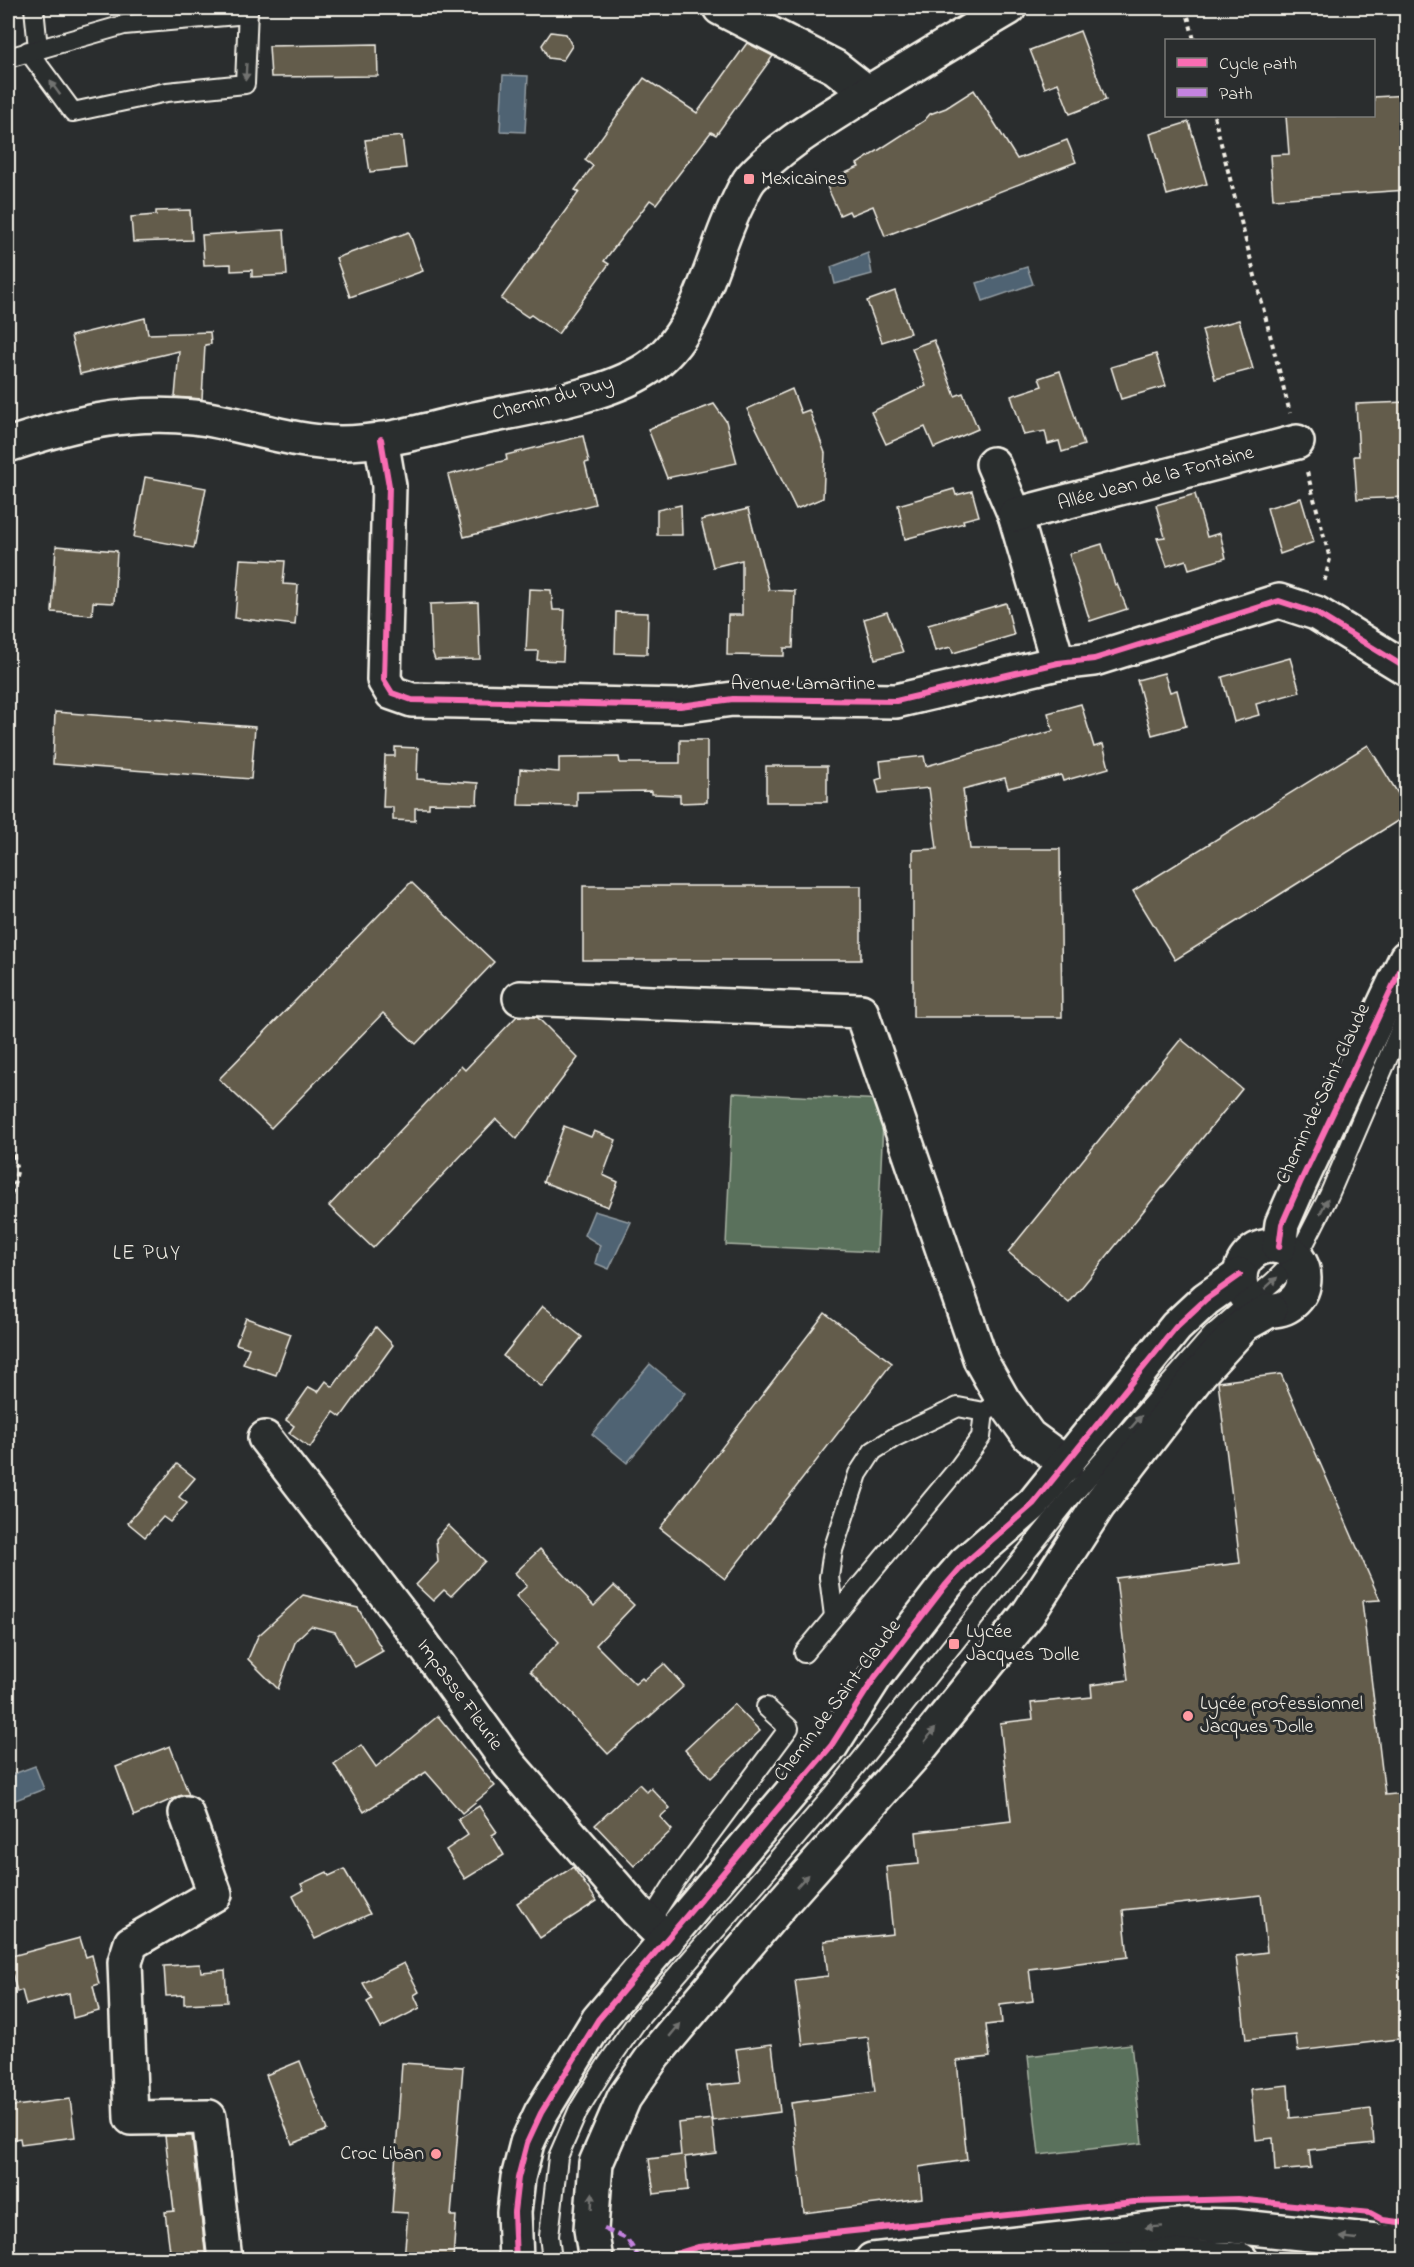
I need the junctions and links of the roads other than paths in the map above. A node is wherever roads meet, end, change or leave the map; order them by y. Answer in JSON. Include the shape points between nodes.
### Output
{"nodes":[{"id":1,"x":34,"y":8,"type":"edge"},
{"id":2,"x":720,"y":8,"type":"edge"},
{"id":3,"x":1009,"y":8,"type":"edge"},
{"id":4,"x":248,"y":11,"type":"edge"},
{"id":5,"x":33,"y":50,"type":"junction"},
{"id":6,"x":8,"y":58,"type":"edge"},
{"id":7,"x":868,"y":93,"type":"junction"},
{"id":8,"x":381,"y":439,"type":"junction"},
{"id":9,"x":1297,"y":442,"type":"road end"},
{"id":10,"x":8,"y":445,"type":"edge"},
{"id":11,"x":993,"y":465,"type":"dead end"},
{"id":12,"x":1015,"y":515,"type":"junction"},
{"id":13,"x":1058,"y":663,"type":"junction"},
{"id":14,"x":1407,"y":668,"type":"edge"},
{"id":15,"x":1407,"y":958,"type":"edge"},
{"id":16,"x":520,"y":998,"type":"dead end"},
{"id":17,"x":1407,"y":1016,"type":"edge"},
{"id":18,"x":1288,"y":1252,"type":"junction"},
{"id":19,"x":1253,"y":1296,"type":"junction"},
{"id":20,"x":1153,"y":1356,"type":"junction"},
{"id":21,"x":993,"y":1406,"type":"junction"},
{"id":22,"x":265,"y":1438,"type":"dead end"},
{"id":23,"x":1067,"y":1464,"type":"junction"},
{"id":24,"x":1070,"y":1498,"type":"junction"},
{"id":25,"x":834,"y":1616,"type":"junction"},
{"id":26,"x":804,"y":1653,"type":"dead end"},
{"id":27,"x":766,"y":1707,"type":"dead end"},
{"id":28,"x":186,"y":1812,"type":"dead end"},
{"id":29,"x":658,"y":1932,"type":"junction"},
{"id":30,"x":1407,"y":2244,"type":"edge"},
{"id":31,"x":225,"y":2259,"type":"edge"},
{"id":32,"x":516,"y":2259,"type":"edge"},
{"id":33,"x":552,"y":2259,"type":"edge"},
{"id":34,"x":596,"y":2259,"type":"edge"},
{"id":35,"x":872,"y":2259,"type":"edge"},
{"id":36,"x":1082,"y":2259,"type":"edge"},
{"id":37,"x":1241,"y":2259,"type":"edge"}],
"edges":[{"from":1,"to":5,"type":"lane"},
{"from":2,"to":7,"type":"street","via":[[835,67]]},
{"from":3,"to":7,"type":"street","name":"Chemin du Puy"},
{"from":4,"to":5,"type":"lane","via":[[124,25]]},
{"from":4,"to":5,"type":"lane","one_way":true,"via":[[245,84],[167,92],[73,112]]},
{"from":5,"to":6,"type":"lane"},
{"from":7,"to":8,"type":"street","name":"Chemin du Puy","via":[[802,134],[749,179],[684,330],[647,369],[572,397]]},
{"from":8,"to":10,"type":"street","name":"Chemin du Puy","via":[[342,443],[302,440],[196,417],[150,415],[111,417],[65,426]]},
{"from":8,"to":13,"type":"street","name":"Avenue Lamartine","via":[[389,486],[384,680],[392,693],[412,700],[680,706],[733,699],[896,701]]},
{"from":9,"to":12,"type":"street","name":"Allée Jean de la Fontaine"},
{"from":11,"to":12,"type":"street"},
{"from":12,"to":13,"type":"street"},
{"from":13,"to":14,"type":"street","name":"Avenue Lamartine","via":[[1094,659],[1279,601],[1316,613]]},
{"from":15,"to":18,"type":"street","name":"Chemin de Saint-Claude","via":[[1282,1224]]},
{"from":16,"to":21,"type":"street","via":[[861,1011]]},
{"from":18,"to":17,"type":"lane","one_way":true,"via":[[1329,1195]]},
{"from":18,"to":19,"type":"street","via":[[1258,1250],[1243,1264]]},
{"from":18,"to":19,"type":"street","via":[[1303,1272],[1300,1294],[1287,1307]]},
{"from":19,"to":20,"type":"street","name":"Chemin de Saint-Claude","via":[[1206,1299]]},
{"from":24,"to":19,"type":"lane","name":"Chemin de Saint-Claude","one_way":true,"via":[[1213,1334]]},
{"from":34,"to":19,"type":"street","one_way":true,"via":[[591,2229],[596,2163],[624,2098],[654,2055],[920,1748],[1021,1623],[1098,1506],[1201,1372],[1245,1324]]},
{"from":20,"to":23,"type":"street","name":"Chemin de Saint-Claude"},
{"from":20,"to":24,"type":"lane","name":"Chemin de Saint-Claude"},
{"from":21,"to":23,"type":"street"},
{"from":21,"to":25,"type":"lane","via":[[981,1437],[965,1460]]},
{"from":21,"to":25,"type":"lane","via":[[958,1407],[873,1451],[858,1474],[833,1550],[829,1577]]},
{"from":22,"to":29,"type":"street","name":"Impasse Fleurie","via":[[413,1630],[509,1764]]},
{"from":23,"to":29,"type":"street","name":"Chemin de Saint-Claude","via":[[1033,1504],[965,1563],[874,1677],[831,1746]]},
{"from":24,"to":33,"type":"lane","name":"Chemin de Saint-Claude","via":[[832,1796],[639,2020],[605,2067],[578,2111],[558,2157],[549,2236]]},
{"from":25,"to":26,"type":"lane"},
{"from":27,"to":29,"type":"lane","via":[[789,1728],[676,1880]]},
{"from":28,"to":31,"type":"street","via":[[215,1894],[131,1943],[125,1962],[131,2118],[209,2116]]},
{"from":29,"to":32,"type":"street","name":"Chemin de Saint-Claude","via":[[598,2020],[527,2143],[514,2212]]},
{"from":30,"to":35,"type":"street","one_way":true,"via":[[1186,2225]]},
{"from":36,"to":37,"type":"street"}]}
